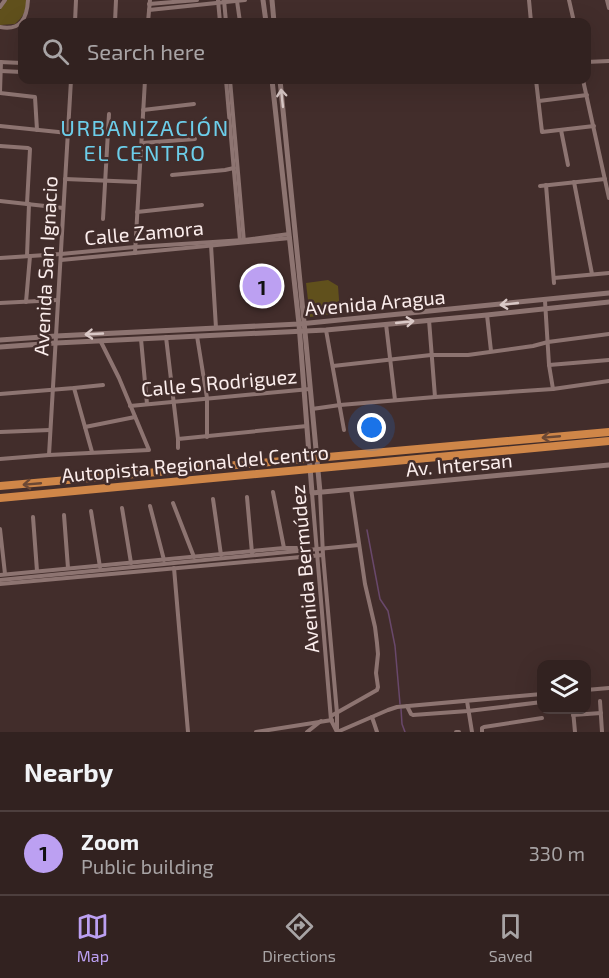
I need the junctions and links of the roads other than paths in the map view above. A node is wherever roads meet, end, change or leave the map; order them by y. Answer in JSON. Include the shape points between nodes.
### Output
{"nodes":[{"id":1,"x":5,"y":0,"type":"edge"},
{"id":2,"x":28,"y":0,"type":"edge"},
{"id":3,"x":76,"y":0,"type":"edge"},
{"id":4,"x":116,"y":0,"type":"edge"},
{"id":5,"x":197,"y":0,"type":"edge"},
{"id":6,"x":245,"y":0,"type":"edge"},
{"id":7,"x":263,"y":0,"type":"edge"},
{"id":8,"x":272,"y":0,"type":"edge"},
{"id":9,"x":529,"y":0,"type":"edge"},
{"id":10,"x":569,"y":0,"type":"edge"},
{"id":11,"x":607,"y":0,"type":"edge"},
{"id":12,"x":221,"y":1,"type":"edge"},
{"id":13,"x":237,"y":1,"type":"edge"},
{"id":14,"x":149,"y":5,"type":"edge"},
{"id":15,"x":0,"y":7,"type":"edge"},
{"id":16,"x":609,"y":8,"type":"edge"},
{"id":17,"x":24,"y":18,"type":"edge"},
{"id":18,"x":75,"y":18,"type":"edge"},
{"id":19,"x":115,"y":18,"type":"edge"},
{"id":20,"x":220,"y":18,"type":"edge"},
{"id":21,"x":225,"y":18,"type":"edge"},
{"id":22,"x":239,"y":18,"type":"edge"},
{"id":23,"x":265,"y":18,"type":"edge"},
{"id":24,"x":274,"y":18,"type":"edge"},
{"id":25,"x":531,"y":18,"type":"edge"},
{"id":26,"x":573,"y":18,"type":"edge"},
{"id":27,"x":18,"y":24,"type":"edge"},
{"id":28,"x":0,"y":27,"type":"edge"},
{"id":29,"x":609,"y":60,"type":"edge"},
{"id":30,"x":1,"y":62,"type":"edge"},
{"id":31,"x":591,"y":62,"type":"edge"},
{"id":32,"x":18,"y":63,"type":"edge"},
{"id":33,"x":1,"y":71,"type":"edge"},
{"id":34,"x":18,"y":72,"type":"edge"},
{"id":35,"x":71,"y":84,"type":"edge"},
{"id":36,"x":145,"y":84,"type":"edge"},
{"id":37,"x":228,"y":84,"type":"edge"},
{"id":38,"x":273,"y":84,"type":"edge"},
{"id":39,"x":280,"y":84,"type":"edge"},
{"id":40,"x":536,"y":84,"type":"edge"},
{"id":41,"x":584,"y":84,"type":"edge"},
{"id":42,"x":0,"y":93,"type":"edge"},
{"id":43,"x":587,"y":95,"type":"junction"},
{"id":44,"x":538,"y":101,"type":"junction"},
{"id":45,"x":194,"y":105,"type":"dead end"},
{"id":46,"x":143,"y":110,"type":"junction"},
{"id":47,"x":109,"y":114,"type":"dead end"},
{"id":48,"x":0,"y":126,"type":"edge"},
{"id":49,"x":594,"y":126,"type":"junction"},
{"id":50,"x":37,"y":130,"type":"junction"},
{"id":51,"x":561,"y":130,"type":"junction"},
{"id":52,"x":68,"y":133,"type":"junction"},
{"id":53,"x":195,"y":139,"type":"dead end"},
{"id":54,"x":142,"y":143,"type":"junction"},
{"id":55,"x":0,"y":146,"type":"edge"},
{"id":56,"x":285,"y":160,"type":"junction"},
{"id":57,"x":568,"y":165,"type":"dead end"},
{"id":58,"x":236,"y":167,"type":"junction"},
{"id":59,"x":172,"y":175,"type":"dead end"},
{"id":60,"x":64,"y":179,"type":"junction"},
{"id":61,"x":605,"y":179,"type":"junction"},
{"id":62,"x":105,"y":181,"type":"junction"},
{"id":63,"x":138,"y":182,"type":"junction"},
{"id":64,"x":574,"y":182,"type":"junction"},
{"id":65,"x":546,"y":185,"type":"junction"},
{"id":66,"x":540,"y":186,"type":"dead end"},
{"id":67,"x":609,"y":198,"type":"edge"},
{"id":68,"x":0,"y":201,"type":"edge"},
{"id":69,"x":28,"y":204,"type":"junction"},
{"id":70,"x":202,"y":205,"type":"dead end"},
{"id":71,"x":63,"y":208,"type":"junction"},
{"id":72,"x":137,"y":212,"type":"junction"},
{"id":73,"x":103,"y":219,"type":"dead end"},
{"id":74,"x":290,"y":236,"type":"junction"},
{"id":75,"x":242,"y":242,"type":"junction"},
{"id":76,"x":211,"y":244,"type":"junction"},
{"id":77,"x":135,"y":247,"type":"junction"},
{"id":78,"x":135,"y":253,"type":"junction"},
{"id":79,"x":29,"y":256,"type":"junction"},
{"id":80,"x":61,"y":257,"type":"junction"},
{"id":81,"x":0,"y":258,"type":"edge"},
{"id":82,"x":609,"y":273,"type":"edge"},
{"id":83,"x":592,"y":274,"type":"junction"},
{"id":84,"x":609,"y":293,"type":"edge"},
{"id":85,"x":58,"y":300,"type":"junction"},
{"id":86,"x":545,"y":301,"type":"junction"},
{"id":87,"x":26,"y":302,"type":"junction"},
{"id":88,"x":609,"y":302,"type":"edge"},
{"id":89,"x":0,"y":303,"type":"edge"},
{"id":90,"x":546,"y":309,"type":"junction"},
{"id":91,"x":488,"y":315,"type":"junction"},
{"id":92,"x":429,"y":320,"type":"junction"},
{"id":93,"x":302,"y":324,"type":"junction"},
{"id":94,"x":386,"y":324,"type":"junction"},
{"id":95,"x":216,"y":328,"type":"junction"},
{"id":96,"x":326,"y":330,"type":"junction"},
{"id":97,"x":302,"y":332,"type":"junction"},
{"id":98,"x":609,"y":334,"type":"edge"},
{"id":99,"x":197,"y":336,"type":"junction"},
{"id":100,"x":166,"y":338,"type":"junction"},
{"id":101,"x":141,"y":339,"type":"junction"},
{"id":102,"x":0,"y":340,"type":"edge"},
{"id":103,"x":56,"y":340,"type":"junction"},
{"id":104,"x":101,"y":342,"type":"junction"},
{"id":105,"x":548,"y":342,"type":"junction"},
{"id":106,"x":0,"y":347,"type":"edge"},
{"id":107,"x":491,"y":351,"type":"junction"},
{"id":108,"x":431,"y":355,"type":"junction"},
{"id":109,"x":390,"y":359,"type":"junction"},
{"id":110,"x":609,"y":360,"type":"edge"},
{"id":111,"x":549,"y":365,"type":"junction"},
{"id":112,"x":333,"y":366,"type":"junction"},
{"id":113,"x":609,"y":381,"type":"edge"},
{"id":114,"x":104,"y":385,"type":"dead end"},
{"id":115,"x":74,"y":388,"type":"junction"},
{"id":116,"x":308,"y":389,"type":"junction"},
{"id":117,"x":552,"y":389,"type":"junction"},
{"id":118,"x":53,"y":390,"type":"junction"},
{"id":119,"x":0,"y":394,"type":"edge"},
{"id":120,"x":435,"y":397,"type":"junction"},
{"id":121,"x":207,"y":398,"type":"junction"},
{"id":122,"x":395,"y":400,"type":"junction"},
{"id":123,"x":174,"y":401,"type":"junction"},
{"id":124,"x":147,"y":404,"type":"junction"},
{"id":125,"x":340,"y":405,"type":"junction"},
{"id":126,"x":130,"y":406,"type":"junction"},
{"id":127,"x":312,"y":409,"type":"junction"},
{"id":128,"x":135,"y":417,"type":"junction"},
{"id":129,"x":308,"y":426,"type":"junction"},
{"id":130,"x":85,"y":427,"type":"junction"},
{"id":131,"x":50,"y":430,"type":"junction"},
{"id":132,"x":344,"y":430,"type":"dead end"},
{"id":133,"x":0,"y":432,"type":"edge"},
{"id":134,"x":609,"y":432,"type":"edge"},
{"id":135,"x":207,"y":437,"type":"junction"},
{"id":136,"x":178,"y":439,"type":"junction"},
{"id":137,"x":609,"y":441,"type":"edge"},
{"id":138,"x":178,"y":448,"type":"dead end"},
{"id":139,"x":92,"y":452,"type":"junction"},
{"id":140,"x":49,"y":455,"type":"junction"},
{"id":141,"x":0,"y":459,"type":"edge"},
{"id":142,"x":609,"y":465,"type":"edge"},
{"id":143,"x":0,"y":486,"type":"edge"},
{"id":144,"x":351,"y":489,"type":"junction"},
{"id":145,"x":273,"y":492,"type":"dead end"},
{"id":146,"x":320,"y":492,"type":"junction"},
{"id":147,"x":312,"y":493,"type":"junction"},
{"id":148,"x":247,"y":497,"type":"dead end"},
{"id":149,"x":0,"y":498,"type":"edge"},
{"id":150,"x":213,"y":499,"type":"dead end"},
{"id":151,"x":173,"y":503,"type":"dead end"},
{"id":152,"x":150,"y":506,"type":"dead end"},
{"id":153,"x":122,"y":508,"type":"dead end"},
{"id":154,"x":91,"y":511,"type":"dead end"},
{"id":155,"x":64,"y":515,"type":"dead end"},
{"id":156,"x":33,"y":517,"type":"dead end"},
{"id":157,"x":0,"y":529,"type":"edge"},
{"id":158,"x":359,"y":545,"type":"junction"},
{"id":159,"x":284,"y":548,"type":"junction"},
{"id":160,"x":323,"y":548,"type":"junction"},
{"id":161,"x":303,"y":551,"type":"junction"},
{"id":162,"x":316,"y":553,"type":"junction"},
{"id":163,"x":252,"y":554,"type":"junction"},
{"id":164,"x":221,"y":555,"type":"junction"},
{"id":165,"x":323,"y":555,"type":"junction"},
{"id":166,"x":194,"y":557,"type":"junction"},
{"id":167,"x":131,"y":563,"type":"junction"},
{"id":168,"x":164,"y":564,"type":"junction"},
{"id":169,"x":173,"y":564,"type":"junction"},
{"id":170,"x":68,"y":568,"type":"junction"},
{"id":171,"x":100,"y":568,"type":"junction"},
{"id":172,"x":37,"y":571,"type":"junction"},
{"id":173,"x":3,"y":574,"type":"edge"},
{"id":174,"x":0,"y":580,"type":"edge"},
{"id":175,"x":0,"y":585,"type":"edge"},
{"id":176,"x":609,"y":688,"type":"edge"},
{"id":177,"x":591,"y":690,"type":"edge"},
{"id":178,"x":537,"y":694,"type":"edge"},
{"id":179,"x":467,"y":701,"type":"junction"},
{"id":180,"x":600,"y":701,"type":"dead end"},
{"id":181,"x":537,"y":703,"type":"edge"},
{"id":182,"x":402,"y":707,"type":"junction"},
{"id":183,"x":468,"y":711,"type":"junction"},
{"id":184,"x":337,"y":713,"type":"junction"},
{"id":185,"x":591,"y":713,"type":"edge"},
{"id":186,"x":601,"y":713,"type":"junction"},
{"id":187,"x":573,"y":714,"type":"edge"},
{"id":188,"x":372,"y":717,"type":"junction"},
{"id":189,"x":331,"y":718,"type":"junction"},
{"id":190,"x":542,"y":718,"type":"dead end"},
{"id":191,"x":336,"y":719,"type":"junction"},
{"id":192,"x":322,"y":721,"type":"junction"},
{"id":193,"x":269,"y":731,"type":"edge"},
{"id":194,"x":188,"y":732,"type":"edge"},
{"id":195,"x":256,"y":732,"type":"edge"},
{"id":196,"x":307,"y":732,"type":"edge"},
{"id":197,"x":337,"y":732,"type":"edge"},
{"id":198,"x":377,"y":732,"type":"edge"},
{"id":199,"x":472,"y":732,"type":"edge"},
{"id":200,"x":482,"y":732,"type":"edge"},
{"id":201,"x":575,"y":732,"type":"edge"},
{"id":202,"x":602,"y":732,"type":"edge"}],
"edges":[{"from":1,"to":15,"type":"street"},
{"from":2,"to":17,"type":"street"},
{"from":3,"to":18,"type":"street"},
{"from":4,"to":19,"type":"street"},
{"from":5,"to":14,"type":"street"},
{"from":6,"to":13,"type":"street"},
{"from":7,"to":23,"type":"street"},
{"from":8,"to":24,"type":"street"},
{"from":9,"to":25,"type":"street"},
{"from":10,"to":26,"type":"street"},
{"from":11,"to":16,"type":"street"},
{"from":12,"to":13,"type":"street"},
{"from":12,"to":14,"type":"street"},
{"from":12,"to":20,"type":"street"},
{"from":12,"to":21,"type":"street"},
{"from":13,"to":22,"type":"street"},
{"from":27,"to":28,"type":"street"},
{"from":29,"to":31,"type":"street"},
{"from":30,"to":32,"type":"street"},
{"from":30,"to":33,"type":"street"},
{"from":33,"to":34,"type":"street"},
{"from":33,"to":42,"type":"street"},
{"from":35,"to":52,"type":"street","name":"Avenida San Ignacio"},
{"from":36,"to":46,"type":"street"},
{"from":37,"to":58,"type":"street"},
{"from":38,"to":56,"type":"street","name":"Avenida Bermúdez"},
{"from":56,"to":39,"type":"street","name":"Avenida Bermúdez","one_way":true},
{"from":40,"to":44,"type":"street"},
{"from":41,"to":43,"type":"street"},
{"from":42,"to":50,"type":"street","via":[[35,97]]},
{"from":43,"to":44,"type":"street"},
{"from":43,"to":49,"type":"street"},
{"from":44,"to":51,"type":"street","via":[[542,132]]},
{"from":45,"to":46,"type":"street"},
{"from":46,"to":54,"type":"street"},
{"from":47,"to":62,"type":"street"},
{"from":48,"to":50,"type":"street"},
{"from":49,"to":51,"type":"street"},
{"from":49,"to":61,"type":"street"},
{"from":50,"to":52,"type":"street"},
{"from":51,"to":57,"type":"street"},
{"from":52,"to":60,"type":"street","name":"Avenida San Ignacio"},
{"from":53,"to":54,"type":"street"},
{"from":54,"to":63,"type":"street"},
{"from":55,"to":69,"type":"street","via":[[30,149]]},
{"from":56,"to":74,"type":"street","name":"Avenida Bermúdez"},
{"from":56,"to":93,"type":"street","name":"Avenida Bermúdez"},
{"from":58,"to":59,"type":"street"},
{"from":58,"to":75,"type":"street"},
{"from":60,"to":62,"type":"street"},
{"from":60,"to":71,"type":"street","name":"Avenida San Ignacio"},
{"from":61,"to":64,"type":"street"},
{"from":61,"to":67,"type":"street"},
{"from":62,"to":63,"type":"street"},
{"from":62,"to":73,"type":"street"},
{"from":63,"to":72,"type":"street"},
{"from":64,"to":65,"type":"street"},
{"from":64,"to":83,"type":"street"},
{"from":65,"to":66,"type":"street"},
{"from":65,"to":83,"type":"street","via":[[554,280]]},
{"from":68,"to":69,"type":"street"},
{"from":69,"to":71,"type":"street"},
{"from":69,"to":79,"type":"street"},
{"from":70,"to":72,"type":"street"},
{"from":71,"to":80,"type":"street","name":"Avenida San Ignacio"},
{"from":72,"to":77,"type":"street"},
{"from":74,"to":75,"type":"street","name":"Calle Zamora"},
{"from":74,"to":93,"type":"street","name":"Avenida Bermúdez"},
{"from":75,"to":76,"type":"street","name":"Calle Zamora"},
{"from":76,"to":77,"type":"street","name":"Calle Zamora"},
{"from":76,"to":78,"type":"street","name":"Calle Zamora"},
{"from":76,"to":95,"type":"street"},
{"from":77,"to":78,"type":"street"},
{"from":77,"to":80,"type":"street","name":"Calle Zamora"},
{"from":78,"to":80,"type":"street","name":"Calle Zamora"},
{"from":79,"to":80,"type":"street","name":"Calle Zamora"},
{"from":79,"to":81,"type":"street","name":"Calle Zamora"},
{"from":79,"to":87,"type":"street"},
{"from":80,"to":85,"type":"street","name":"Avenida San Ignacio"},
{"from":82,"to":83,"type":"street"},
{"from":84,"to":86,"type":"street","name":"Avenida Aragua"},
{"from":85,"to":87,"type":"street"},
{"from":85,"to":103,"type":"street","name":"Avenida San Ignacio"},
{"from":86,"to":90,"type":"street"},
{"from":86,"to":93,"type":"street","name":"Avenida Aragua","one_way":true},
{"from":87,"to":89,"type":"street"},
{"from":88,"to":90,"type":"street","name":"Avenida Aragua"},
{"from":90,"to":91,"type":"street","name":"Avenida Aragua"},
{"from":90,"to":105,"type":"street"},
{"from":91,"to":92,"type":"street","name":"Avenida Aragua"},
{"from":91,"to":107,"type":"street"},
{"from":94,"to":92,"type":"street","name":"Avenida Aragua","one_way":true},
{"from":92,"to":108,"type":"street"},
{"from":93,"to":95,"type":"street","name":"Avenida Aragua"},
{"from":93,"to":97,"type":"street","name":"Avenida Bermúdez"},
{"from":94,"to":96,"type":"street","name":"Avenida Aragua"},
{"from":94,"to":109,"type":"street"},
{"from":95,"to":103,"type":"street","name":"Avenida Aragua","one_way":true},
{"from":96,"to":97,"type":"street","name":"Avenida Aragua"},
{"from":96,"to":112,"type":"street"},
{"from":97,"to":99,"type":"street","name":"Avenida Aragua"},
{"from":97,"to":116,"type":"street","name":"Avenida Bermúdez"},
{"from":98,"to":105,"type":"street"},
{"from":99,"to":100,"type":"street","name":"Avenida Aragua"},
{"from":99,"to":121,"type":"street"},
{"from":100,"to":101,"type":"street","name":"Avenida Aragua"},
{"from":100,"to":123,"type":"street"},
{"from":101,"to":104,"type":"street","name":"Avenida Aragua"},
{"from":101,"to":124,"type":"street"},
{"from":102,"to":103,"type":"street","name":"Avenida Aragua"},
{"from":103,"to":104,"type":"street","name":"Avenida Aragua"},
{"from":103,"to":106,"type":"street","name":"Avenida Aragua"},
{"from":103,"to":118,"type":"street","name":"Avenida San Ignacio"},
{"from":104,"to":126,"type":"street"},
{"from":105,"to":107,"type":"street"},
{"from":105,"to":111,"type":"street"},
{"from":107,"to":108,"type":"street"},
{"from":108,"to":109,"type":"street"},
{"from":108,"to":120,"type":"street"},
{"from":109,"to":112,"type":"street"},
{"from":109,"to":122,"type":"street"},
{"from":110,"to":111,"type":"street"},
{"from":111,"to":117,"type":"street"},
{"from":112,"to":125,"type":"street"},
{"from":113,"to":117,"type":"street"},
{"from":114,"to":115,"type":"street"},
{"from":115,"to":118,"type":"street"},
{"from":115,"to":130,"type":"street"},
{"from":116,"to":121,"type":"street","name":"Calle S Rodriguez"},
{"from":116,"to":127,"type":"street","name":"Avenida Bermúdez"},
{"from":116,"to":129,"type":"street","name":"Avenida Bermúdez"},
{"from":117,"to":120,"type":"street"},
{"from":118,"to":119,"type":"street"},
{"from":118,"to":131,"type":"street","name":"Avenida San Ignacio"},
{"from":120,"to":122,"type":"street"},
{"from":121,"to":123,"type":"street","name":"Calle S Rodriguez"},
{"from":121,"to":135,"type":"street"},
{"from":122,"to":125,"type":"street"},
{"from":123,"to":124,"type":"street","name":"Calle S Rodriguez"},
{"from":123,"to":136,"type":"street"},
{"from":124,"to":126,"type":"street","name":"Calle S Rodriguez"},
{"from":125,"to":127,"type":"street"},
{"from":125,"to":132,"type":"street"},
{"from":126,"to":128,"type":"street"},
{"from":127,"to":146,"type":"street","name":"Avenida Bermúdez"},
{"from":128,"to":130,"type":"street"},
{"from":128,"to":139,"type":"street","via":[[149,450]]},
{"from":129,"to":135,"type":"street"},
{"from":129,"to":147,"type":"street","name":"Avenida Bermúdez"},
{"from":130,"to":139,"type":"street"},
{"from":131,"to":133,"type":"street"},
{"from":131,"to":140,"type":"street","name":"Avenida San Ignacio"},
{"from":134,"to":143,"type":"highway","name":"Autopista Regional del Centro","one_way":true},
{"from":135,"to":136,"type":"street"},
{"from":136,"to":138,"type":"street"},
{"from":137,"to":149,"type":"highway","name":"Autopista Regional del Centro"},
{"from":139,"to":140,"type":"street"},
{"from":140,"to":141,"type":"street"},
{"from":142,"to":144,"type":"street","name":"Av. Intersan"},
{"from":144,"to":146,"type":"street","name":"Av. Intersan"},
{"from":144,"to":158,"type":"street"},
{"from":145,"to":159,"type":"street"},
{"from":146,"to":147,"type":"street","name":"Av. Intersan"},
{"from":146,"to":160,"type":"street","name":"Avenida Bermúdez"},
{"from":147,"to":162,"type":"street","name":"Avenida Bermúdez"},
{"from":148,"to":163,"type":"street"},
{"from":150,"to":164,"type":"street"},
{"from":151,"to":166,"type":"street"},
{"from":152,"to":168,"type":"street"},
{"from":153,"to":167,"type":"street"},
{"from":154,"to":171,"type":"street"},
{"from":155,"to":170,"type":"street"},
{"from":156,"to":172,"type":"street"},
{"from":157,"to":173,"type":"street"},
{"from":158,"to":160,"type":"street"},
{"from":158,"to":184,"type":"street","via":[[375,627],[378,687]]},
{"from":159,"to":161,"type":"street"},
{"from":159,"to":163,"type":"street"},
{"from":160,"to":162,"type":"street"},
{"from":160,"to":165,"type":"street","name":"Avenida Bermúdez"},
{"from":161,"to":162,"type":"street"},
{"from":161,"to":163,"type":"street"},
{"from":162,"to":165,"type":"street"},
{"from":162,"to":169,"type":"street"},
{"from":162,"to":189,"type":"street","name":"Avenida Bermúdez"},
{"from":163,"to":164,"type":"street"},
{"from":163,"to":169,"type":"street"},
{"from":164,"to":166,"type":"street"},
{"from":165,"to":184,"type":"street","name":"Avenida Bermúdez"},
{"from":166,"to":169,"type":"street"},
{"from":167,"to":168,"type":"street"},
{"from":167,"to":171,"type":"street"},
{"from":168,"to":169,"type":"street"},
{"from":168,"to":171,"type":"street"},
{"from":168,"to":175,"type":"street"},
{"from":169,"to":194,"type":"street"},
{"from":170,"to":171,"type":"street"},
{"from":170,"to":172,"type":"street"},
{"from":171,"to":174,"type":"street"},
{"from":172,"to":173,"type":"street"},
{"from":176,"to":177,"type":"street"},
{"from":178,"to":179,"type":"street"},
{"from":179,"to":182,"type":"street"},
{"from":179,"to":183,"type":"street"},
{"from":180,"to":186,"type":"street"},
{"from":181,"to":183,"type":"street"},
{"from":182,"to":183,"type":"street","via":[[414,715]]},
{"from":182,"to":188,"type":"street"},
{"from":183,"to":199,"type":"street"},
{"from":184,"to":189,"type":"street"},
{"from":184,"to":191,"type":"street","name":"Avenida Bermúdez"},
{"from":185,"to":186,"type":"street"},
{"from":186,"to":202,"type":"street"},
{"from":187,"to":201,"type":"street"},
{"from":188,"to":197,"type":"street"},
{"from":188,"to":198,"type":"street"},
{"from":189,"to":191,"type":"street"},
{"from":189,"to":191,"type":"street","via":[[337,732]]},
{"from":189,"to":192,"type":"street"},
{"from":190,"to":200,"type":"street","via":[[484,727]]},
{"from":192,"to":193,"type":"street"},
{"from":192,"to":196,"type":"street"},
{"from":193,"to":195,"type":"street"}]}
